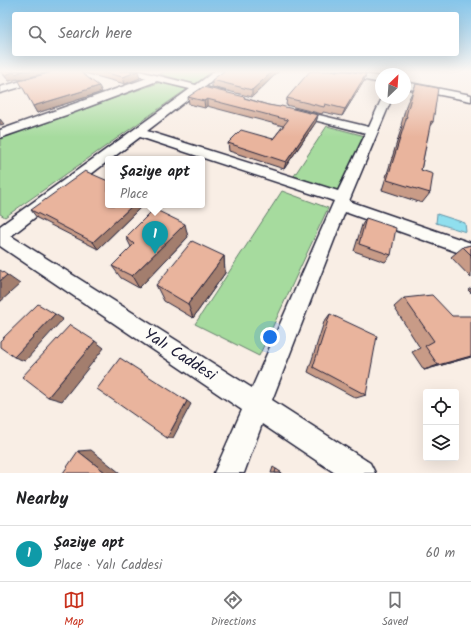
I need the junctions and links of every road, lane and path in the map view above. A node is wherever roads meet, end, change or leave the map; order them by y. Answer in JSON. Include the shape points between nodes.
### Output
{"nodes":[{"id":1,"x":116,"y":93,"type":"edge"},
{"id":2,"x":191,"y":93,"type":"edge"},
{"id":3,"x":219,"y":93,"type":"edge"},
{"id":4,"x":446,"y":93,"type":"edge"},
{"id":5,"x":236,"y":97,"type":"edge"},
{"id":6,"x":471,"y":98,"type":"edge"},
{"id":7,"x":384,"y":104,"type":"edge"},
{"id":8,"x":282,"y":109,"type":"edge"},
{"id":9,"x":373,"y":131,"type":"junction"},
{"id":10,"x":137,"y":132,"type":"junction"},
{"id":11,"x":0,"y":134,"type":"edge"},
{"id":12,"x":105,"y":156,"type":"edge"},
{"id":13,"x":105,"y":156,"type":"edge"},
{"id":14,"x":341,"y":201,"type":"junction"},
{"id":15,"x":0,"y":236,"type":"edge"},
{"id":16,"x":471,"y":250,"type":"edge"},
{"id":17,"x":257,"y":405,"type":"junction"},
{"id":18,"x":229,"y":473,"type":"edge"},
{"id":19,"x":360,"y":473,"type":"edge"}],
"edges":[{"from":1,"to":11,"type":"street"},
{"from":2,"to":10,"type":"street"},
{"from":3,"to":5,"type":"street"},
{"from":4,"to":6,"type":"street"},
{"from":7,"to":9,"type":"street"},
{"from":8,"to":9,"type":"street"},
{"from":9,"to":14,"type":"street"},
{"from":10,"to":12,"type":"street"},
{"from":10,"to":14,"type":"street"},
{"from":13,"to":15,"type":"street"},
{"from":14,"to":16,"type":"street"},
{"from":14,"to":17,"type":"street"},
{"from":15,"to":17,"type":"street","name":"Yalı Caddesi"},
{"from":17,"to":18,"type":"street"},
{"from":17,"to":19,"type":"street","name":"Yalı Caddesi"}]}
